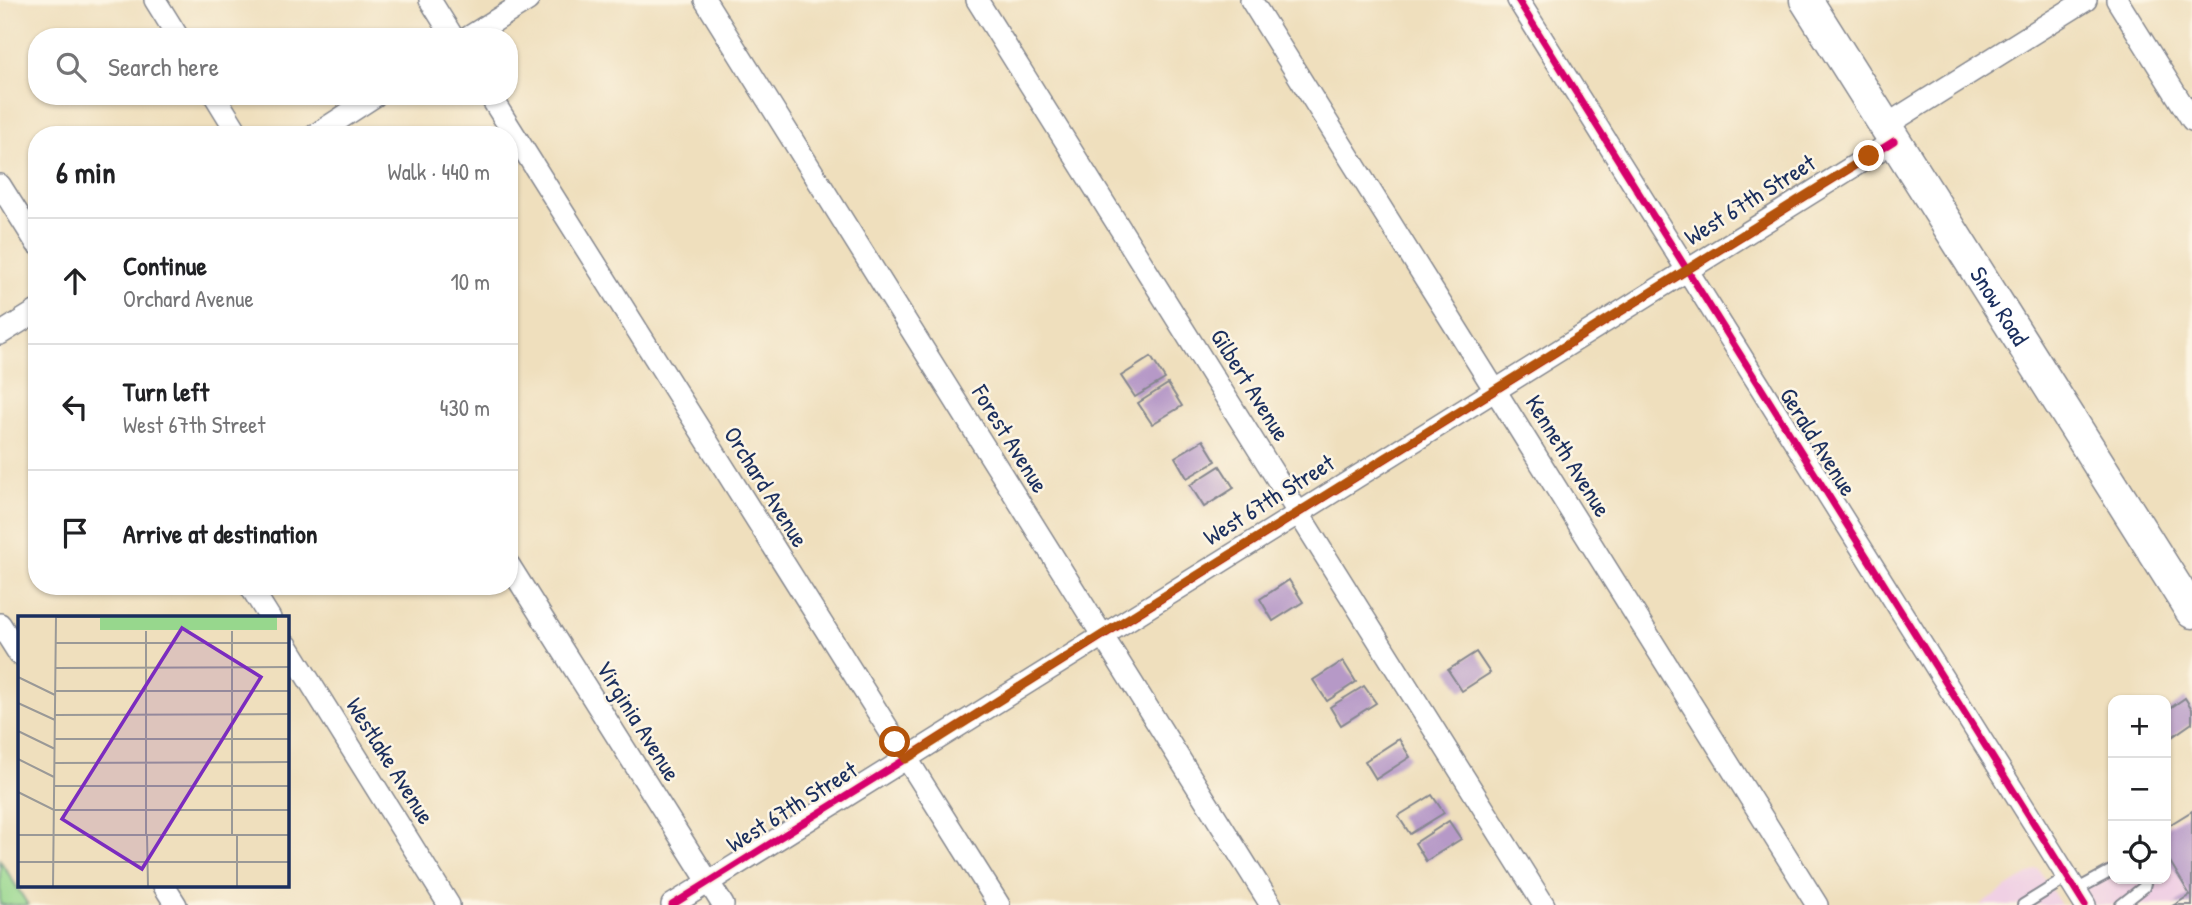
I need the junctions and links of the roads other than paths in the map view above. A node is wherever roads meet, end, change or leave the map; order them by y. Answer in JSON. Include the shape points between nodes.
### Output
{"nodes":[{"id":1,"x":155,"y":0,"type":"edge"},
{"id":2,"x":430,"y":0,"type":"edge"},
{"id":3,"x":528,"y":0,"type":"edge"},
{"id":4,"x":705,"y":0,"type":"edge"},
{"id":5,"x":977,"y":0,"type":"edge"},
{"id":6,"x":1251,"y":0,"type":"edge"},
{"id":7,"x":1518,"y":0,"type":"edge"},
{"id":8,"x":1806,"y":0,"type":"edge"},
{"id":9,"x":2086,"y":0,"type":"edge"},
{"id":10,"x":2118,"y":0,"type":"edge"},
{"id":11,"x":172,"y":28,"type":"edge"},
{"id":12,"x":447,"y":28,"type":"edge"},
{"id":13,"x":483,"y":28,"type":"edge"},
{"id":14,"x":221,"y":105,"type":"edge"},
{"id":15,"x":362,"y":105,"type":"edge"},
{"id":16,"x":496,"y":105,"type":"edge"},
{"id":17,"x":2192,"y":120,"type":"edge"},
{"id":18,"x":233,"y":126,"type":"edge"},
{"id":19,"x":329,"y":126,"type":"edge"},
{"id":20,"x":509,"y":126,"type":"edge"},
{"id":21,"x":1889,"y":133,"type":"junction"},
{"id":22,"x":518,"y":141,"type":"edge"},
{"id":23,"x":0,"y":185,"type":"edge"},
{"id":24,"x":28,"y":230,"type":"edge"},
{"id":25,"x":1687,"y":270,"type":"junction"},
{"id":26,"x":28,"y":317,"type":"edge"},
{"id":27,"x":0,"y":334,"type":"edge"},
{"id":28,"x":1494,"y":389,"type":"junction"},
{"id":29,"x":1300,"y":513,"type":"junction"},
{"id":30,"x":518,"y":579,"type":"edge"},
{"id":31,"x":256,"y":595,"type":"edge"},
{"id":32,"x":2192,"y":612,"type":"edge"},
{"id":33,"x":269,"y":616,"type":"edge"},
{"id":34,"x":0,"y":624,"type":"edge"},
{"id":35,"x":1102,"y":635,"type":"junction"},
{"id":36,"x":289,"y":648,"type":"edge"},
{"id":37,"x":18,"y":652,"type":"edge"},
{"id":38,"x":906,"y":759,"type":"junction"},
{"id":39,"x":2108,"y":873,"type":"edge"},
{"id":40,"x":708,"y":882,"type":"junction"},
{"id":41,"x":2145,"y":884,"type":"edge"},
{"id":42,"x":165,"y":888,"type":"edge"},
{"id":43,"x":2076,"y":891,"type":"edge"},
{"id":44,"x":176,"y":905,"type":"edge"},
{"id":45,"x":449,"y":905,"type":"edge"},
{"id":46,"x":672,"y":905,"type":"edge"},
{"id":47,"x":723,"y":905,"type":"edge"},
{"id":48,"x":999,"y":905,"type":"edge"},
{"id":49,"x":1271,"y":905,"type":"edge"},
{"id":50,"x":1544,"y":905,"type":"edge"},
{"id":51,"x":1817,"y":905,"type":"edge"},
{"id":52,"x":2023,"y":905,"type":"edge"},
{"id":53,"x":2121,"y":905,"type":"edge"}],
"edges":[{"from":1,"to":11,"type":"street"},
{"from":2,"to":12,"type":"street"},
{"from":3,"to":13,"type":"street"},
{"from":4,"to":35,"type":"street","name":"Forest Avenue"},
{"from":5,"to":29,"type":"street","name":"Gilbert Avenue"},
{"from":6,"to":28,"type":"street","name":"Kenneth Avenue"},
{"from":7,"to":25,"type":"street","name":"Gerald Avenue"},
{"from":8,"to":21,"type":"main road","name":"Snow Road"},
{"from":9,"to":21,"type":"street","name":"West 67th Street"},
{"from":10,"to":17,"type":"street"},
{"from":14,"to":18,"type":"street"},
{"from":15,"to":19,"type":"street"},
{"from":16,"to":20,"type":"street","name":"Orchard Avenue"},
{"from":21,"to":25,"type":"street","name":"West 67th Street"},
{"from":21,"to":32,"type":"main road","name":"Snow Road"},
{"from":22,"to":38,"type":"street","name":"Orchard Avenue"},
{"from":23,"to":24,"type":"street"},
{"from":25,"to":28,"type":"street","name":"West 67th Street"},
{"from":25,"to":43,"type":"street","name":"Gerald Avenue"},
{"from":26,"to":27,"type":"street"},
{"from":28,"to":29,"type":"street","name":"West 67th Street"},
{"from":28,"to":51,"type":"street","name":"Kenneth Avenue"},
{"from":29,"to":35,"type":"street","name":"West 67th Street"},
{"from":29,"to":50,"type":"street","name":"Gilbert Avenue"},
{"from":30,"to":40,"type":"street","name":"Virginia Avenue"},
{"from":31,"to":33,"type":"street"},
{"from":34,"to":37,"type":"street"},
{"from":35,"to":38,"type":"street","name":"West 67th Street"},
{"from":35,"to":49,"type":"street","name":"Forest Avenue"},
{"from":36,"to":45,"type":"street","name":"Westlake Avenue"},
{"from":38,"to":40,"type":"street","name":"West 67th Street"},
{"from":38,"to":48,"type":"street","name":"Orchard Avenue"},
{"from":39,"to":43,"type":"lane"},
{"from":40,"to":46,"type":"street","name":"West 67th Street"},
{"from":40,"to":47,"type":"street","name":"Virginia Avenue"},
{"from":41,"to":53,"type":"lane"},
{"from":42,"to":44,"type":"street"},
{"from":43,"to":52,"type":"lane"}]}
